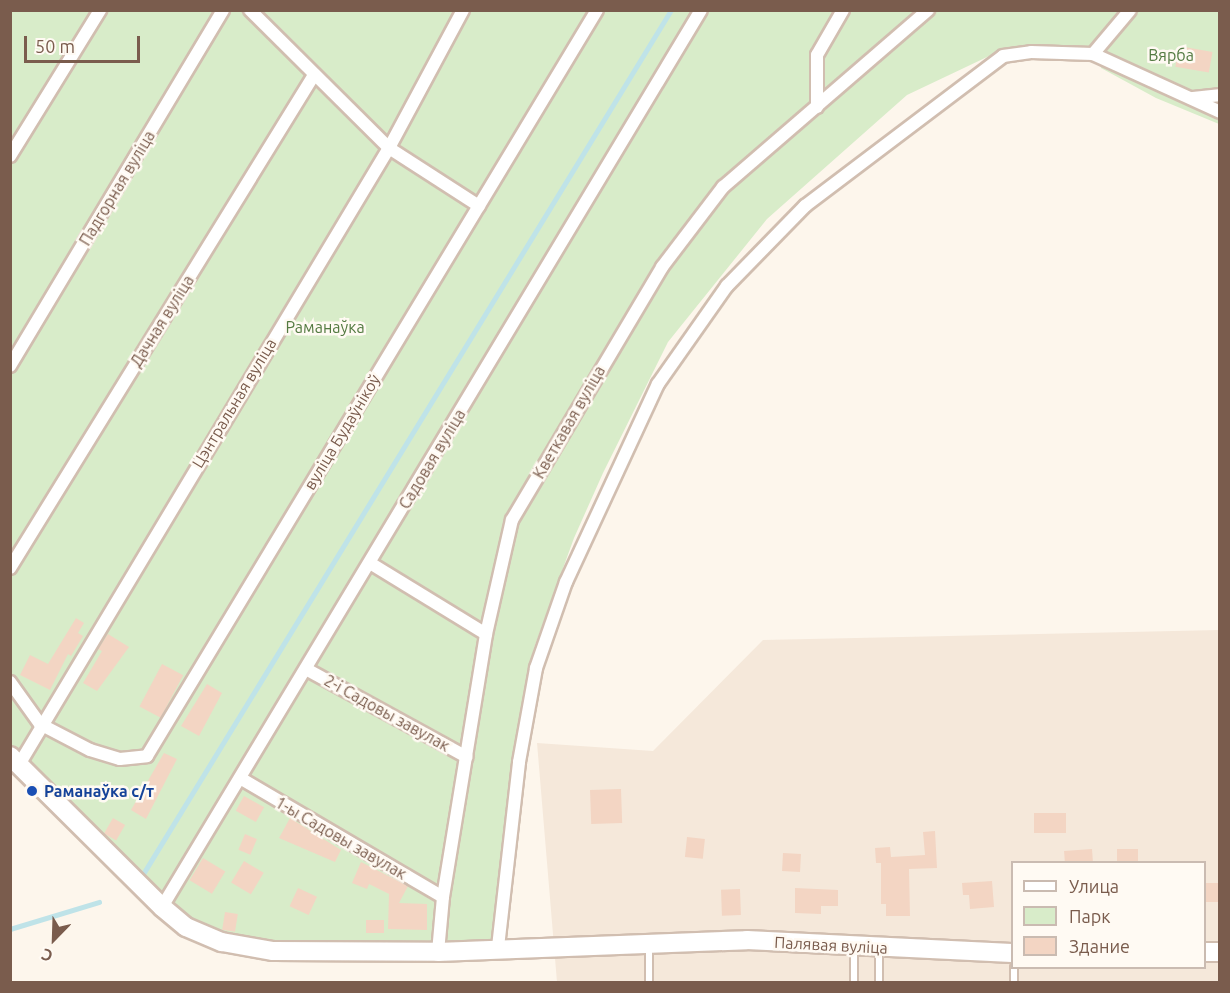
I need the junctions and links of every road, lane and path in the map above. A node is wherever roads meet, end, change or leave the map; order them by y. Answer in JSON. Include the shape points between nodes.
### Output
{"nodes":[{"id":1,"x":100,"y":10,"type":"edge"},
{"id":2,"x":223,"y":10,"type":"edge"},
{"id":3,"x":250,"y":10,"type":"edge"},
{"id":4,"x":463,"y":10,"type":"edge"},
{"id":5,"x":701,"y":10,"type":"edge"},
{"id":6,"x":843,"y":10,"type":"edge"},
{"id":7,"x":928,"y":10,"type":"edge"},
{"id":8,"x":1130,"y":10,"type":"edge"},
{"id":9,"x":596,"y":11,"type":"edge"},
{"id":10,"x":1093,"y":54,"type":"junction"},
{"id":11,"x":314,"y":75,"type":"junction"},
{"id":12,"x":1220,"y":94,"type":"edge"},
{"id":13,"x":1191,"y":98,"type":"junction"},
{"id":14,"x":817,"y":107,"type":"junction"},
{"id":15,"x":1220,"y":112,"type":"edge"},
{"id":16,"x":389,"y":148,"type":"junction"},
{"id":17,"x":10,"y":156,"type":"edge"},
{"id":18,"x":479,"y":206,"type":"junction"},
{"id":19,"x":10,"y":366,"type":"edge"},
{"id":20,"x":370,"y":564,"type":"junction"},
{"id":21,"x":10,"y":568,"type":"edge"},
{"id":22,"x":486,"y":634,"type":"junction"},
{"id":23,"x":306,"y":669,"type":"junction"},
{"id":24,"x":10,"y":682,"type":"edge"},
{"id":25,"x":40,"y":724,"type":"junction"},
{"id":26,"x":467,"y":758,"type":"junction"},
{"id":27,"x":15,"y":759,"type":"edge"},
{"id":28,"x":240,"y":778,"type":"junction"},
{"id":29,"x":442,"y":897,"type":"junction"},
{"id":30,"x":162,"y":907,"type":"junction"},
{"id":31,"x":649,"y":942,"type":"junction"},
{"id":32,"x":854,"y":946,"type":"junction"},
{"id":33,"x":498,"y":947,"type":"junction"},
{"id":34,"x":879,"y":947,"type":"junction"},
{"id":35,"x":438,"y":952,"type":"junction"},
{"id":36,"x":1011,"y":953,"type":"edge"},
{"id":37,"x":649,"y":982,"type":"edge"},
{"id":38,"x":854,"y":982,"type":"edge"},
{"id":39,"x":879,"y":982,"type":"edge"}],
"edges":[{"from":1,"to":17,"type":"street"},
{"from":2,"to":19,"type":"street","name":"Падгорная вуліца"},
{"from":3,"to":11,"type":"street"},
{"from":4,"to":16,"type":"street","name":"Цэнтральная вуліца"},
{"from":5,"to":20,"type":"street","name":"Садовая вуліца"},
{"from":6,"to":14,"type":"street","via":[[817,55]]},
{"from":7,"to":14,"type":"street","name":"Кветкавая вуліца"},
{"from":8,"to":10,"type":"street"},
{"from":9,"to":18,"type":"street","name":"вуліца Будаўнікоў"},
{"from":10,"to":13,"type":"street"},
{"from":10,"to":33,"type":"street","via":[[1031,52],[1003,56],[954,92],[805,207],[728,286],[658,384],[566,582],[536,668],[519,762]]},
{"from":11,"to":16,"type":"street"},
{"from":11,"to":21,"type":"street","name":"Дачная вуліца"},
{"from":12,"to":13,"type":"street"},
{"from":13,"to":15,"type":"street"},
{"from":14,"to":22,"type":"street","name":"Кветкавая вуліца","via":[[723,187],[662,267],[512,520]]},
{"from":16,"to":18,"type":"street"},
{"from":16,"to":25,"type":"street","name":"Цэнтральная вуліца"},
{"from":18,"to":25,"type":"street","name":"вуліца Будаўнікоў","via":[[147,756],[120,759],[90,750]]},
{"from":20,"to":22,"type":"street"},
{"from":20,"to":23,"type":"street","name":"Садовая вуліца"},
{"from":22,"to":26,"type":"street","name":"Кветкавая вуліца"},
{"from":23,"to":26,"type":"street","name":"2-і Садовы завулак"},
{"from":23,"to":28,"type":"street","name":"Садовая вуліца"},
{"from":24,"to":25,"type":"street"},
{"from":25,"to":27,"type":"street","name":"Цэнтральная вуліца"},
{"from":26,"to":29,"type":"street","name":"Кветкавая вуліца"},
{"from":27,"to":30,"type":"main road","name":"Палявая вуліца"},
{"from":28,"to":29,"type":"street","name":"1-ы Садовы завулак"},
{"from":28,"to":30,"type":"street","name":"Садовая вуліца"},
{"from":29,"to":35,"type":"street","name":"Кветкавая вуліца"},
{"from":30,"to":35,"type":"main road","name":"Палявая вуліца","via":[[186,927],[222,942],[273,951]]},
{"from":31,"to":32,"type":"main road","name":"Палявая вуліца","via":[[747,940]]},
{"from":31,"to":33,"type":"main road","name":"Палявая вуліца"},
{"from":31,"to":37,"type":"lane"},
{"from":32,"to":34,"type":"main road","name":"Палявая вуліца"},
{"from":32,"to":38,"type":"lane"},
{"from":33,"to":35,"type":"main road","name":"Палявая вуліца"},
{"from":34,"to":36,"type":"main road","name":"Палявая вуліца"},
{"from":34,"to":39,"type":"lane"}]}
